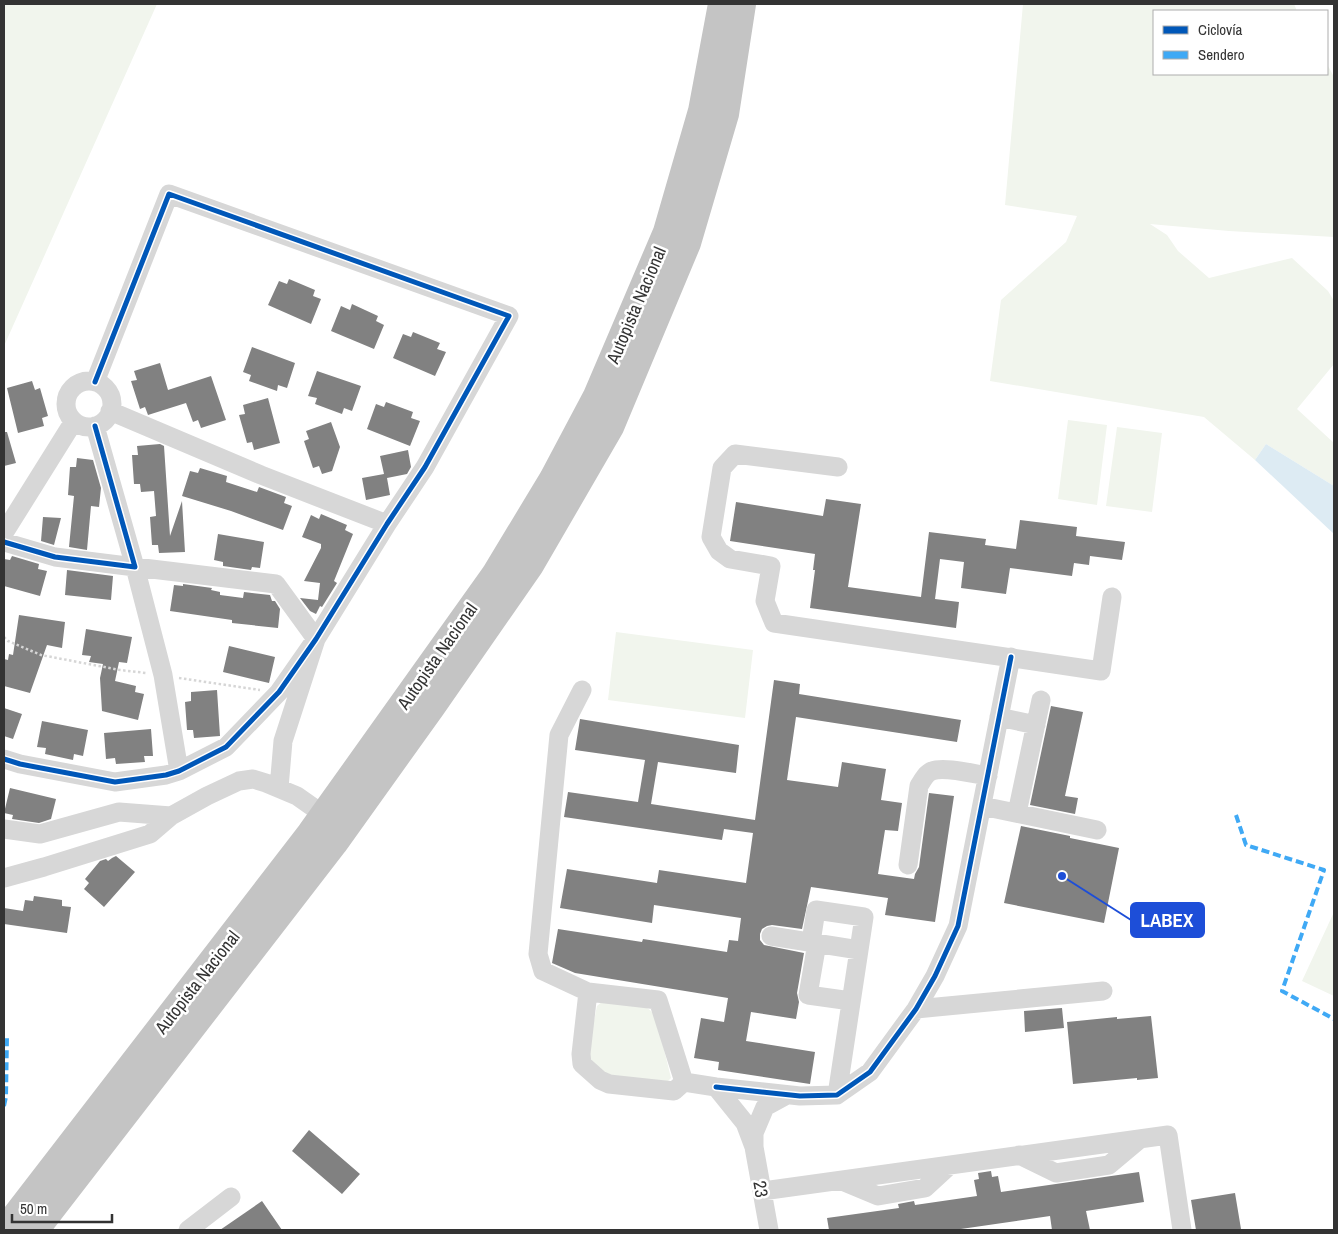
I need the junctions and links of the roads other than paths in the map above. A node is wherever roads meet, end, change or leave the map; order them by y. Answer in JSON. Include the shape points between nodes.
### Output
{"nodes":[{"id":1,"x":722,"y":4,"type":"edge"},
{"id":2,"x":742,"y":4,"type":"edge"},
{"id":3,"x":95,"y":382,"type":"junction"},
{"id":4,"x":110,"y":411,"type":"junction"},
{"id":5,"x":74,"y":422,"type":"junction"},
{"id":6,"x":95,"y":426,"type":"junction"},
{"id":7,"x":838,"y":467,"type":"dead end"},
{"id":8,"x":387,"y":524,"type":"junction"},
{"id":9,"x":4,"y":533,"type":"edge"},
{"id":10,"x":4,"y":542,"type":"edge"},
{"id":11,"x":135,"y":567,"type":"junction"},
{"id":12,"x":1112,"y":597,"type":"dead end"},
{"id":13,"x":316,"y":639,"type":"junction"},
{"id":14,"x":1012,"y":658,"type":"junction"},
{"id":15,"x":582,"y":690,"type":"dead end"},
{"id":16,"x":1041,"y":700,"type":"dead end"},
{"id":17,"x":1000,"y":717,"type":"junction"},
{"id":18,"x":1036,"y":725,"type":"junction"},
{"id":19,"x":4,"y":759,"type":"edge"},
{"id":20,"x":179,"y":771,"type":"junction"},
{"id":21,"x":988,"y":776,"type":"junction"},
{"id":22,"x":279,"y":788,"type":"junction"},
{"id":23,"x":982,"y":806,"type":"junction"},
{"id":24,"x":1017,"y":813,"type":"junction"},
{"id":25,"x":324,"y":815,"type":"junction"},
{"id":26,"x":171,"y":816,"type":"junction"},
{"id":27,"x":4,"y":829,"type":"edge"},
{"id":28,"x":1097,"y":830,"type":"dead end"},
{"id":29,"x":908,"y":865,"type":"dead end"},
{"id":30,"x":4,"y":878,"type":"edge"},
{"id":31,"x":771,"y":936,"type":"dead end"},
{"id":32,"x":814,"y":943,"type":"junction"},
{"id":33,"x":859,"y":950,"type":"junction"},
{"id":34,"x":1103,"y":991,"type":"dead end"},
{"id":35,"x":588,"y":992,"type":"junction"},
{"id":36,"x":851,"y":1001,"type":"junction"},
{"id":37,"x":916,"y":1009,"type":"junction"},
{"id":38,"x":684,"y":1082,"type":"junction"},
{"id":39,"x":716,"y":1087,"type":"junction"},
{"id":40,"x":788,"y":1095,"type":"junction"},
{"id":41,"x":837,"y":1095,"type":"junction"},
{"id":42,"x":754,"y":1147,"type":"junction"},
{"id":43,"x":762,"y":1191,"type":"junction"},
{"id":44,"x":231,"y":1197,"type":"dead end"},
{"id":45,"x":768,"y":1225,"type":"edge"},
{"id":46,"x":5,"y":1230,"type":"edge"},
{"id":47,"x":35,"y":1230,"type":"edge"},
{"id":48,"x":188,"y":1230,"type":"edge"},
{"id":49,"x":783,"y":1230,"type":"edge"},
{"id":50,"x":1182,"y":1230,"type":"edge"}],
"edges":[{"from":1,"to":25,"type":"highway","name":"Autopista Nacional","via":[[702,111],[667,232],[597,396],[553,479],[495,576]]},
{"from":2,"to":47,"type":"highway","name":"Autopista Nacional","via":[[725,114],[686,243],[610,427],[530,565],[334,843]]},
{"from":3,"to":4,"type":"street","via":[[107,390],[112,404]]},
{"from":3,"to":5,"type":"street","via":[[80,383],[69,393],[66,408]]},
{"from":3,"to":8,"type":"street","via":[[169,194],[509,316],[425,466]]},
{"from":4,"to":6,"type":"street","via":[[107,418]]},
{"from":4,"to":8,"type":"street"},
{"from":5,"to":6,"type":"street"},
{"from":5,"to":9,"type":"street"},
{"from":6,"to":11,"type":"street"},
{"from":7,"to":14,"type":"street","via":[[735,454],[722,468],[711,537],[718,551],[730,559],[771,566],[765,601],[774,623]]},
{"from":8,"to":13,"type":"street"},
{"from":10,"to":11,"type":"street","via":[[55,557]]},
{"from":11,"to":13,"type":"street","via":[[276,584]]},
{"from":11,"to":20,"type":"street","via":[[163,675]]},
{"from":12,"to":14,"type":"street","via":[[1101,671]]},
{"from":13,"to":20,"type":"street","via":[[278,692],[226,747]]},
{"from":13,"to":22,"type":"street","via":[[283,741]]},
{"from":14,"to":17,"type":"street"},
{"from":15,"to":35,"type":"street","via":[[559,735],[538,954],[543,972]]},
{"from":16,"to":18,"type":"street"},
{"from":17,"to":18,"type":"street"},
{"from":17,"to":21,"type":"street"},
{"from":18,"to":24,"type":"street"},
{"from":19,"to":20,"type":"street","via":[[115,782]]},
{"from":21,"to":23,"type":"street"},
{"from":21,"to":29,"type":"street","via":[[946,770],[932,771],[925,777],[919,786]]},
{"from":22,"to":25,"type":"street"},
{"from":22,"to":26,"type":"street","via":[[253,779],[239,781]]},
{"from":23,"to":24,"type":"street"},
{"from":23,"to":37,"type":"street","via":[[958,926]]},
{"from":24,"to":28,"type":"street"},
{"from":25,"to":46,"type":"highway","name":"Autopista Nacional"},
{"from":26,"to":27,"type":"street","via":[[119,812],[40,834]]},
{"from":26,"to":30,"type":"street","via":[[150,834]]},
{"from":31,"to":32,"type":"street"},
{"from":32,"to":33,"type":"street"},
{"from":32,"to":33,"type":"street","via":[[816,910],[864,917]]},
{"from":32,"to":36,"type":"street","via":[[808,995]]},
{"from":33,"to":36,"type":"street"},
{"from":34,"to":37,"type":"street"},
{"from":35,"to":38,"type":"street","via":[[658,1000]]},
{"from":35,"to":38,"type":"street","via":[[581,1054],[582,1064],[590,1072],[609,1084],[674,1091]]},
{"from":36,"to":41,"type":"street"},
{"from":37,"to":41,"type":"street","via":[[870,1072]]},
{"from":38,"to":39,"type":"street"},
{"from":39,"to":40,"type":"street"},
{"from":39,"to":42,"type":"street","name":"23","via":[[745,1123]]},
{"from":40,"to":41,"type":"street"},
{"from":40,"to":42,"type":"street","name":"23","via":[[765,1106],[754,1133]]},
{"from":42,"to":43,"type":"street","name":"23"},
{"from":43,"to":45,"type":"street","name":"23"},
{"from":43,"to":50,"type":"street","via":[[1168,1135]]},
{"from":44,"to":48,"type":"street"},
{"from":45,"to":49,"type":"street"}]}
